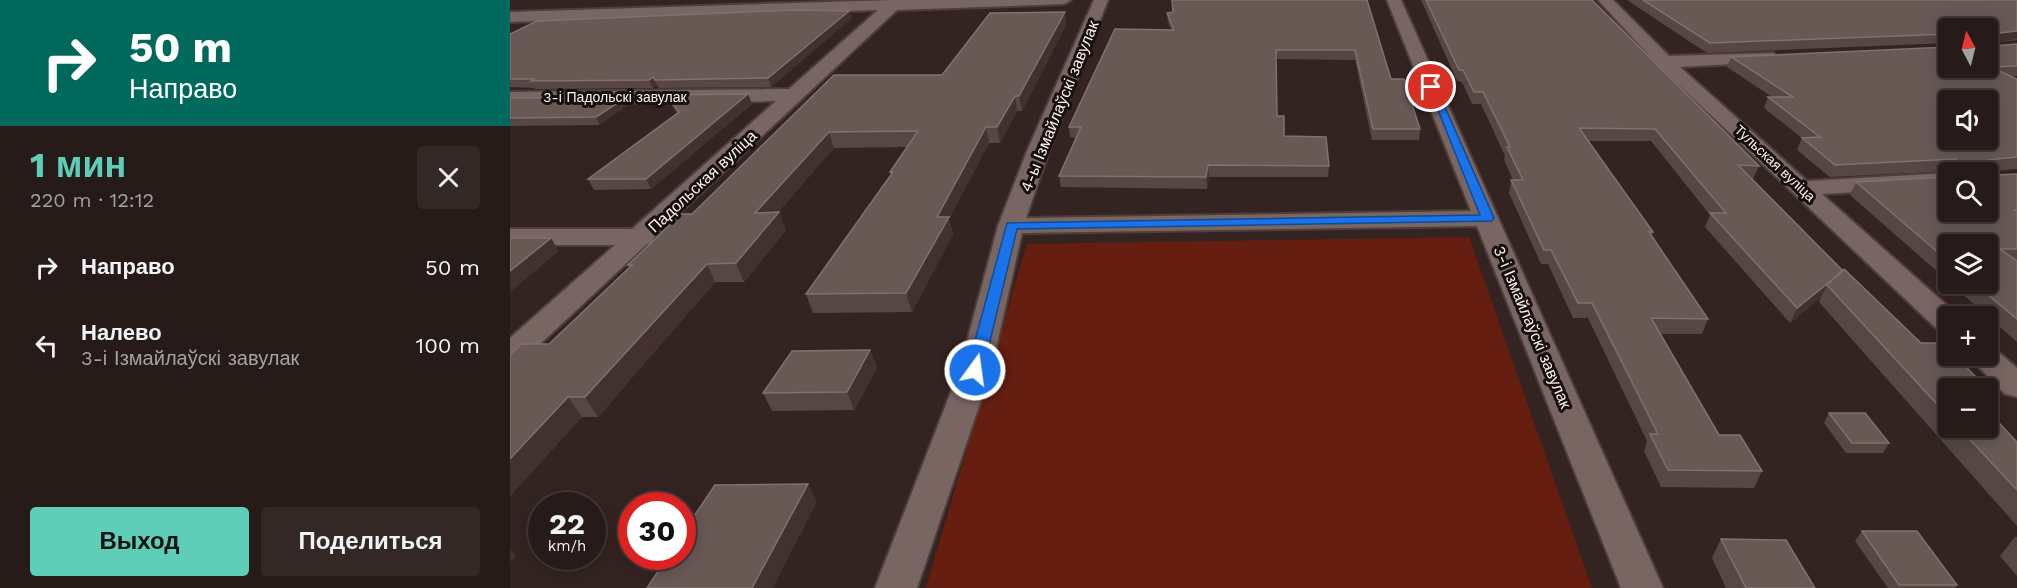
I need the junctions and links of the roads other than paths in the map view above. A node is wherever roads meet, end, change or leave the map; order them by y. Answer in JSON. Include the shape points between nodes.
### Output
{"nodes":[{"id":1,"x":1064,"y":0,"type":"edge"},
{"id":2,"x":1101,"y":0,"type":"edge"},
{"id":3,"x":1394,"y":0,"type":"edge"},
{"id":4,"x":1605,"y":0,"type":"edge"},
{"id":5,"x":980,"y":1,"type":"edge"},
{"id":6,"x":893,"y":5,"type":"junction"},
{"id":7,"x":510,"y":17,"type":"edge"},
{"id":8,"x":1781,"y":57,"type":"edge"},
{"id":9,"x":1665,"y":62,"type":"junction"},
{"id":10,"x":793,"y":95,"type":"junction"},
{"id":11,"x":510,"y":98,"type":"edge"},
{"id":12,"x":1938,"y":181,"type":"edge"},
{"id":13,"x":1803,"y":188,"type":"junction"},
{"id":14,"x":1488,"y":218,"type":"junction"},
{"id":15,"x":1011,"y":226,"type":"junction"},
{"id":16,"x":510,"y":237,"type":"edge"},
{"id":17,"x":642,"y":237,"type":"junction"},
{"id":18,"x":1938,"y":314,"type":"edge"},
{"id":19,"x":510,"y":355,"type":"edge"},
{"id":20,"x":1995,"y":366,"type":"edge"},
{"id":21,"x":2017,"y":386,"type":"edge"},
{"id":22,"x":896,"y":588,"type":"edge"},
{"id":23,"x":1642,"y":588,"type":"edge"}],
"edges":[{"from":1,"to":5,"type":"street"},
{"from":2,"to":15,"type":"street","name":"4-ы Ізмайлаўскі завулак"},
{"from":3,"to":14,"type":"street","name":"3-і Ізмайлаўскі завулак"},
{"from":4,"to":9,"type":"street","name":"Тульская вуліца"},
{"from":5,"to":6,"type":"street"},
{"from":6,"to":7,"type":"street"},
{"from":6,"to":10,"type":"street","name":"Падольская вуліца"},
{"from":8,"to":9,"type":"street"},
{"from":9,"to":13,"type":"street","name":"Тульская вуліца"},
{"from":10,"to":11,"type":"street","name":"3-і Падольскі завулак"},
{"from":10,"to":17,"type":"street","name":"Падольская вуліца"},
{"from":12,"to":13,"type":"street"},
{"from":13,"to":18,"type":"street","name":"Тульская вуліца"},
{"from":14,"to":15,"type":"street"},
{"from":14,"to":23,"type":"street","name":"3-і Ізмайлаўскі завулак"},
{"from":15,"to":22,"type":"street","name":"4-ы Ізмайлаўскі завулак","via":[[975,370]]},
{"from":16,"to":17,"type":"street"},
{"from":17,"to":19,"type":"street","name":"Падольская вуліца"},
{"from":20,"to":21,"type":"street"}]}
